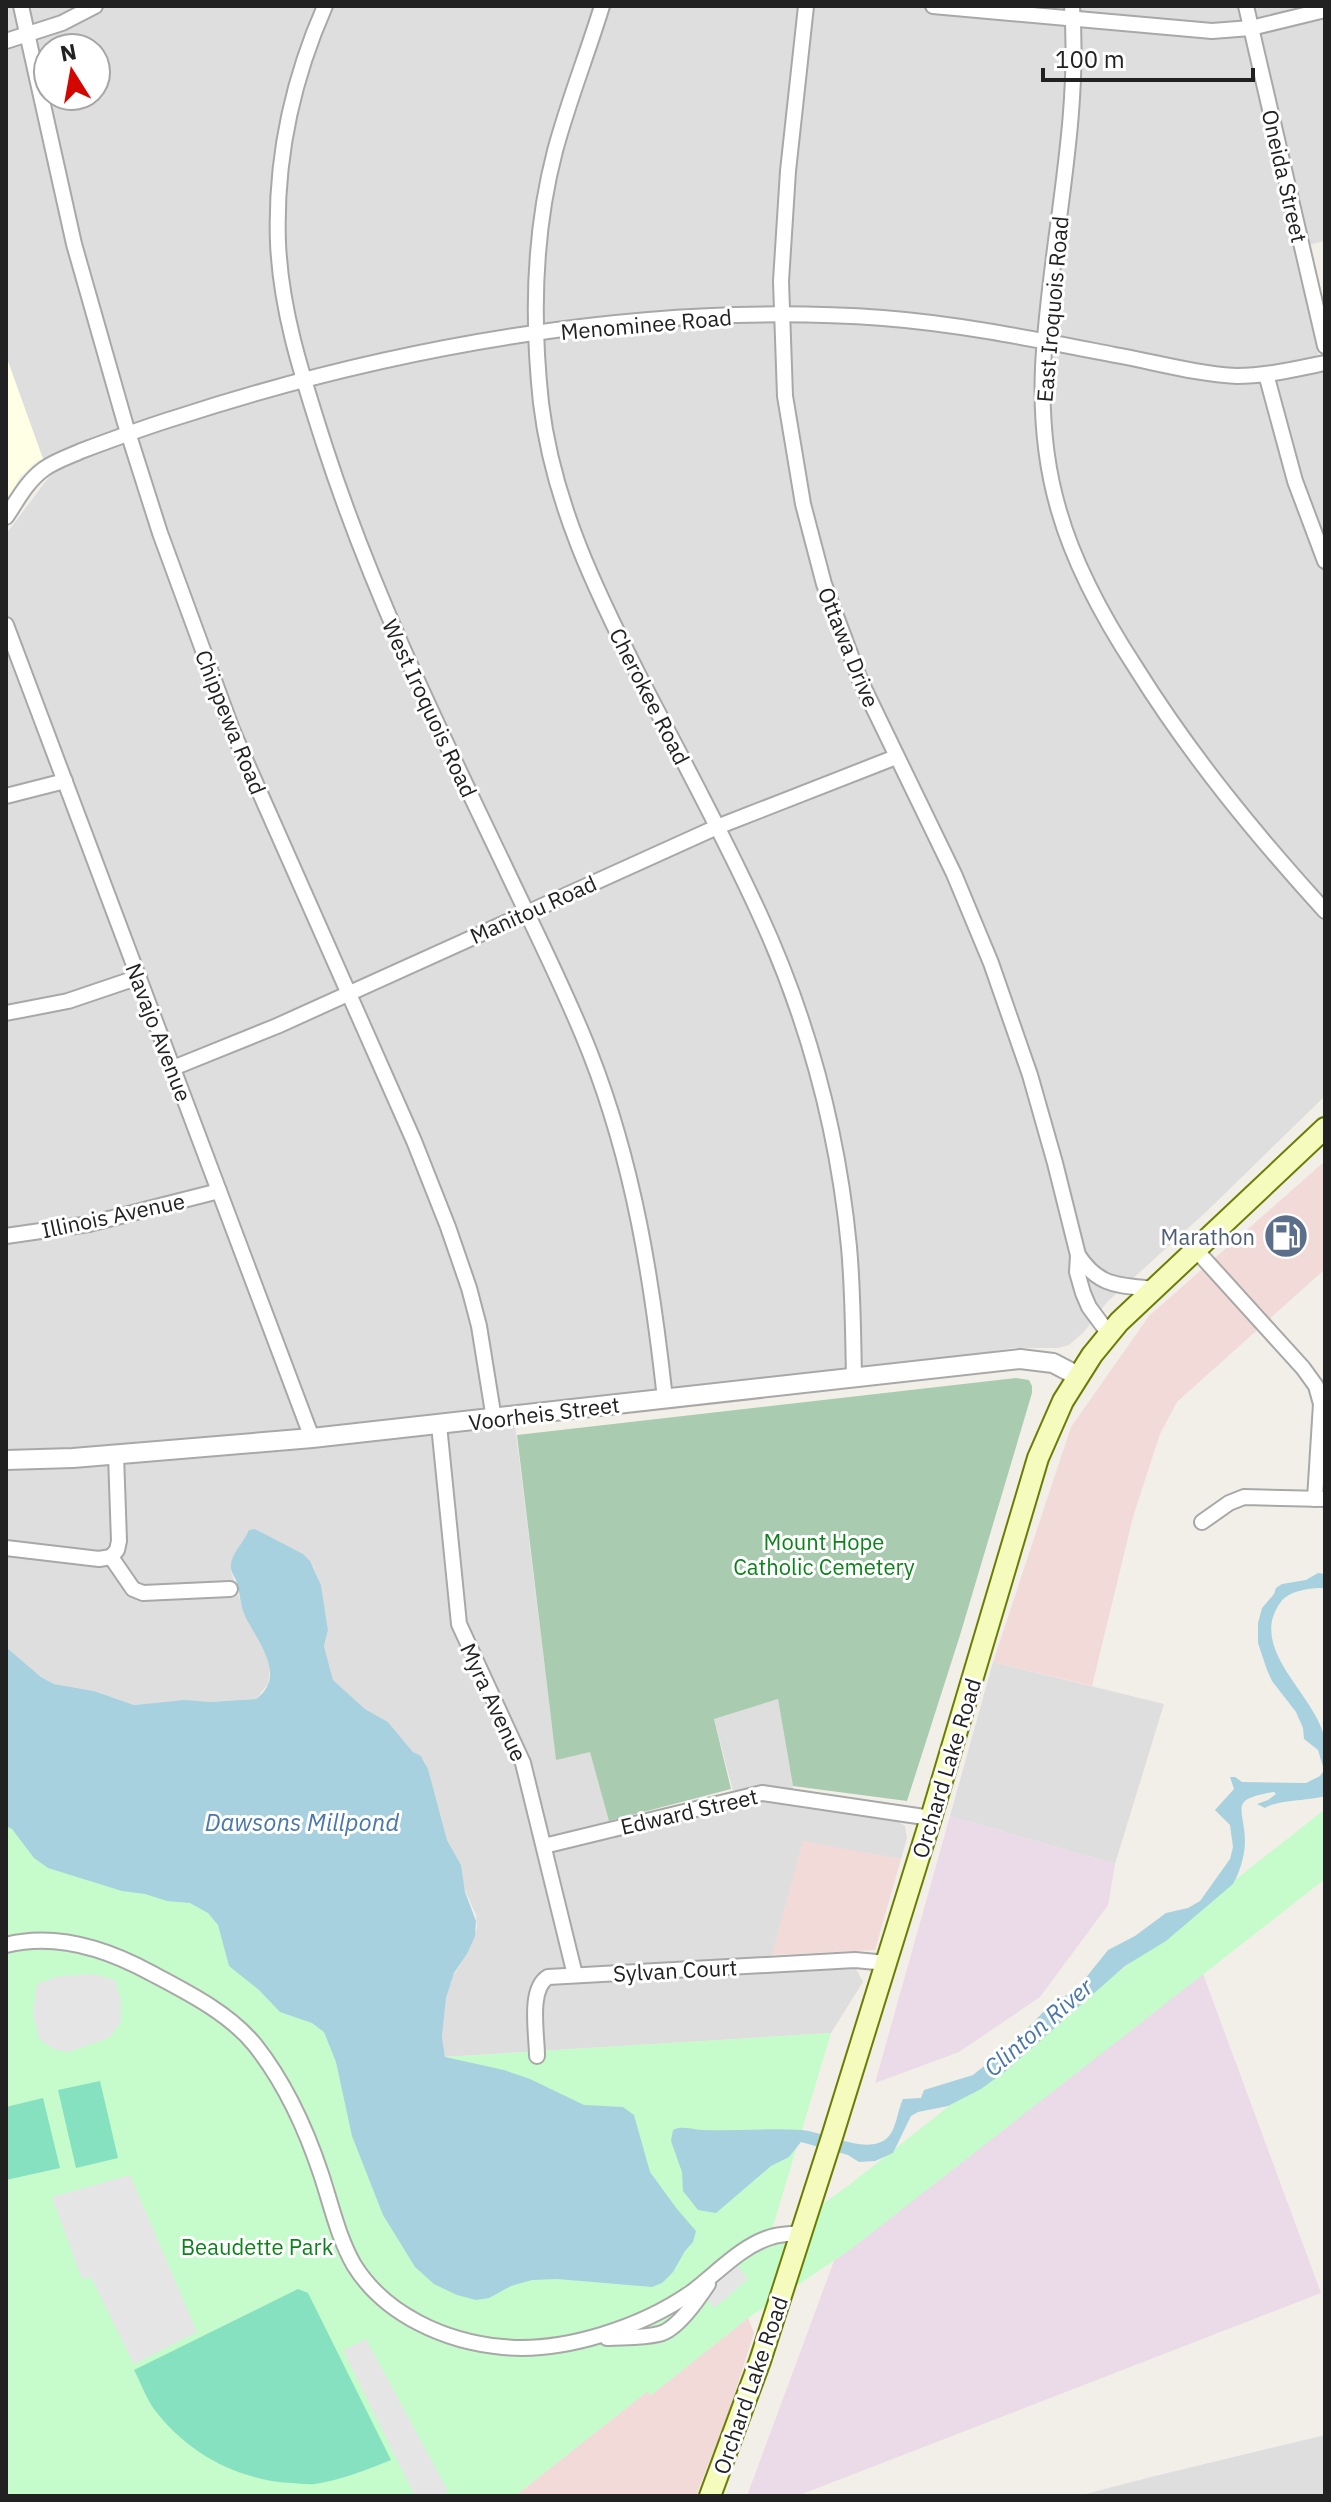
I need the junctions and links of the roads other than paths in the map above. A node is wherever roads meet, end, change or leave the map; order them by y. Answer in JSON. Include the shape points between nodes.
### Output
{"nodes":[{"id":1,"x":21,"y":6,"type":"edge"},
{"id":2,"x":95,"y":6,"type":"edge"},
{"id":3,"x":325,"y":6,"type":"edge"},
{"id":4,"x":602,"y":6,"type":"edge"},
{"id":5,"x":806,"y":6,"type":"edge"},
{"id":6,"x":933,"y":6,"type":"edge"},
{"id":7,"x":1246,"y":6,"type":"edge"},
{"id":8,"x":1325,"y":10,"type":"edge"},
{"id":9,"x":1072,"y":13,"type":"edge"},
{"id":10,"x":1251,"y":28,"type":"junction"},
{"id":11,"x":27,"y":35,"type":"junction"},
{"id":12,"x":6,"y":41,"type":"edge"},
{"id":13,"x":781,"y":315,"type":"junction"},
{"id":14,"x":536,"y":334,"type":"junction"},
{"id":15,"x":1045,"y":341,"type":"junction"},
{"id":16,"x":1325,"y":346,"type":"edge"},
{"id":17,"x":1325,"y":363,"type":"edge"},
{"id":18,"x":1266,"y":374,"type":"junction"},
{"id":19,"x":304,"y":380,"type":"junction"},
{"id":20,"x":128,"y":433,"type":"junction"},
{"id":21,"x":6,"y":517,"type":"edge"},
{"id":22,"x":1325,"y":561,"type":"edge"},
{"id":23,"x":6,"y":625,"type":"edge"},
{"id":24,"x":896,"y":757,"type":"junction"},
{"id":25,"x":65,"y":781,"type":"junction"},
{"id":26,"x":6,"y":796,"type":"edge"},
{"id":27,"x":717,"y":827,"type":"junction"},
{"id":28,"x":1325,"y":911,"type":"edge"},
{"id":29,"x":526,"y":912,"type":"junction"},
{"id":30,"x":139,"y":977,"type":"junction"},
{"id":31,"x":348,"y":993,"type":"junction"},
{"id":32,"x":6,"y":1013,"type":"edge"},
{"id":33,"x":173,"y":1068,"type":"junction"},
{"id":34,"x":1325,"y":1128,"type":"edge"},
{"id":35,"x":219,"y":1191,"type":"junction"},
{"id":36,"x":6,"y":1236,"type":"edge"},
{"id":37,"x":1196,"y":1250,"type":"junction"},
{"id":38,"x":1078,"y":1255,"type":"junction"},
{"id":39,"x":1154,"y":1289,"type":"junction"},
{"id":40,"x":1109,"y":1334,"type":"junction"},
{"id":41,"x":1078,"y":1376,"type":"junction"},
{"id":42,"x":854,"y":1377,"type":"junction"},
{"id":43,"x":665,"y":1399,"type":"junction"},
{"id":44,"x":494,"y":1419,"type":"junction"},
{"id":45,"x":439,"y":1425,"type":"junction"},
{"id":46,"x":312,"y":1438,"type":"junction"},
{"id":47,"x":116,"y":1455,"type":"junction"},
{"id":48,"x":6,"y":1460,"type":"edge"},
{"id":49,"x":1320,"y":1499,"type":"edge"},
{"id":50,"x":1202,"y":1522,"type":"dead end"},
{"id":51,"x":6,"y":1548,"type":"edge"},
{"id":52,"x":111,"y":1557,"type":"junction"},
{"id":53,"x":230,"y":1589,"type":"dead end"},
{"id":54,"x":931,"y":1818,"type":"junction"},
{"id":55,"x":544,"y":1846,"type":"junction"},
{"id":56,"x":6,"y":1945,"type":"edge"},
{"id":57,"x":887,"y":1963,"type":"junction"},
{"id":58,"x":575,"y":1975,"type":"junction"},
{"id":59,"x":537,"y":2056,"type":"dead end"},
{"id":60,"x":801,"y":2233,"type":"junction"},
{"id":61,"x":713,"y":2276,"type":"junction"},
{"id":62,"x":583,"y":2340,"type":"junction"},
{"id":63,"x":710,"y":2496,"type":"edge"}],
"edges":[{"from":1,"to":11,"type":"street","name":"Chippewa Road"},
{"from":2,"to":11,"type":"street"},
{"from":3,"to":19,"type":"street","name":"West Iroquois Road","via":[[292,100],[279,193],[283,291]]},
{"from":4,"to":14,"type":"street","name":"Cherokee Road","via":[[550,171]]},
{"from":5,"to":13,"type":"street","name":"Ottawa Drive","via":[[788,171]]},
{"from":6,"to":9,"type":"street"},
{"from":7,"to":10,"type":"street","name":"Oneida Street"},
{"from":8,"to":10,"type":"street"},
{"from":9,"to":10,"type":"street","via":[[1199,31]]},
{"from":9,"to":15,"type":"street","name":"East Iroquois Road","via":[[1069,130]]},
{"from":10,"to":16,"type":"street","name":"Oneida Street"},
{"from":11,"to":12,"type":"street"},
{"from":11,"to":20,"type":"street","name":"Chippewa Road","via":[[69,223]]},
{"from":13,"to":14,"type":"street","name":"Menominee Road"},
{"from":13,"to":15,"type":"street","name":"Menominee Road","via":[[915,321]]},
{"from":13,"to":24,"type":"street","name":"Ottawa Drive","via":[[791,438],[816,558],[846,646]]},
{"from":14,"to":19,"type":"street","name":"Menominee Road"},
{"from":14,"to":27,"type":"street","name":"Cherokee Road","via":[[547,441],[578,547]]},
{"from":15,"to":18,"type":"street","name":"Menominee Road","via":[[1209,373]]},
{"from":15,"to":28,"type":"street","name":"East Iroquois Road","via":[[1043,415],[1049,468],[1061,519],[1088,585],[1178,733]]},
{"from":17,"to":18,"type":"street","name":"Menominee Road"},
{"from":18,"to":22,"type":"street","via":[[1295,481]]},
{"from":19,"to":20,"type":"street","name":"Menominee Road"},
{"from":19,"to":29,"type":"street","name":"West Iroquois Road","via":[[346,509],[398,640]]},
{"from":20,"to":21,"type":"street","name":"Menominee Road","via":[[42,470]]},
{"from":20,"to":31,"type":"street","name":"Chippewa Road","via":[[233,732]]},
{"from":23,"to":25,"type":"street","name":"Navajo Avenue"},
{"from":24,"to":27,"type":"street","name":"Manitou Road"},
{"from":24,"to":38,"type":"street","name":"Ottawa Drive","via":[[954,874],[999,986],[1043,1119]]},
{"from":25,"to":26,"type":"street"},
{"from":25,"to":30,"type":"street","name":"Navajo Avenue"},
{"from":27,"to":29,"type":"street","name":"Manitou Road"},
{"from":27,"to":42,"type":"street","name":"Cherokee Road","via":[[774,947],[821,1091],[848,1236]]},
{"from":29,"to":31,"type":"street","name":"Manitou Road"},
{"from":29,"to":43,"type":"street","name":"West Iroquois Road","via":[[581,1030],[622,1150],[648,1261]]},
{"from":30,"to":32,"type":"street","via":[[68,1001]]},
{"from":30,"to":33,"type":"street","name":"Navajo Avenue"},
{"from":31,"to":33,"type":"street","name":"Manitou Road"},
{"from":31,"to":44,"type":"street","name":"Chippewa Road","via":[[463,1269],[479,1326]]},
{"from":33,"to":35,"type":"street","name":"Navajo Avenue"},
{"from":34,"to":37,"type":"main road","name":"Orchard Lake Road"},
{"from":35,"to":36,"type":"street","name":"Illinois Avenue","via":[[89,1224]]},
{"from":35,"to":46,"type":"street","name":"Navajo Avenue"},
{"from":37,"to":39,"type":"main road","name":"Orchard Lake Road"},
{"from":37,"to":49,"type":"street","via":[[1316,1386],[1321,1412]]},
{"from":38,"to":39,"type":"street","via":[[1101,1280]]},
{"from":38,"to":40,"type":"street","name":"Ottawa Drive","via":[[1085,1299]]},
{"from":39,"to":40,"type":"main road","name":"Orchard Lake Road"},
{"from":40,"to":41,"type":"main road","name":"Orchard Lake Road"},
{"from":41,"to":42,"type":"street","name":"Voorheis Street","via":[[1053,1363],[1020,1359]]},
{"from":41,"to":54,"type":"main road","name":"Orchard Lake Road","via":[[1038,1458]]},
{"from":42,"to":43,"type":"street","name":"Voorheis Street"},
{"from":43,"to":44,"type":"street","name":"Voorheis Street"},
{"from":44,"to":45,"type":"street","name":"Voorheis Street"},
{"from":45,"to":46,"type":"street","name":"Voorheis Street"},
{"from":45,"to":55,"type":"street","name":"Myra Avenue","via":[[459,1624],[520,1755]]},
{"from":46,"to":47,"type":"street","name":"Voorheis Street"},
{"from":47,"to":48,"type":"street","name":"Voorheis Street"},
{"from":47,"to":52,"type":"street","via":[[119,1541]]},
{"from":49,"to":50,"type":"street","via":[[1244,1497]]},
{"from":51,"to":52,"type":"street"},
{"from":52,"to":53,"type":"street","via":[[133,1589],[143,1593]]},
{"from":54,"to":55,"type":"street","name":"Edward Street","via":[[762,1793]]},
{"from":54,"to":57,"type":"main road","name":"Orchard Lake Road"},
{"from":55,"to":58,"type":"street","name":"Myra Avenue"},
{"from":56,"to":62,"type":"street","via":[[56,1941],[108,1952],[170,1983],[238,2027],[268,2063],[298,2117],[348,2253],[369,2285],[397,2310],[450,2336],[486,2345],[534,2348]]},
{"from":57,"to":58,"type":"street","name":"Sylvan Court","via":[[855,1960]]},
{"from":57,"to":60,"type":"main road","name":"Orchard Lake Road"},
{"from":58,"to":59,"type":"street","name":"Sylvan Court","via":[[548,1977],[538,1987]]},
{"from":60,"to":61,"type":"street","via":[[760,2242]]},
{"from":60,"to":63,"type":"main road","name":"Orchard Lake Road"},
{"from":61,"to":62,"type":"street","via":[[660,2311]]},
{"from":61,"to":62,"type":"street","via":[[666,2332]]}]}
